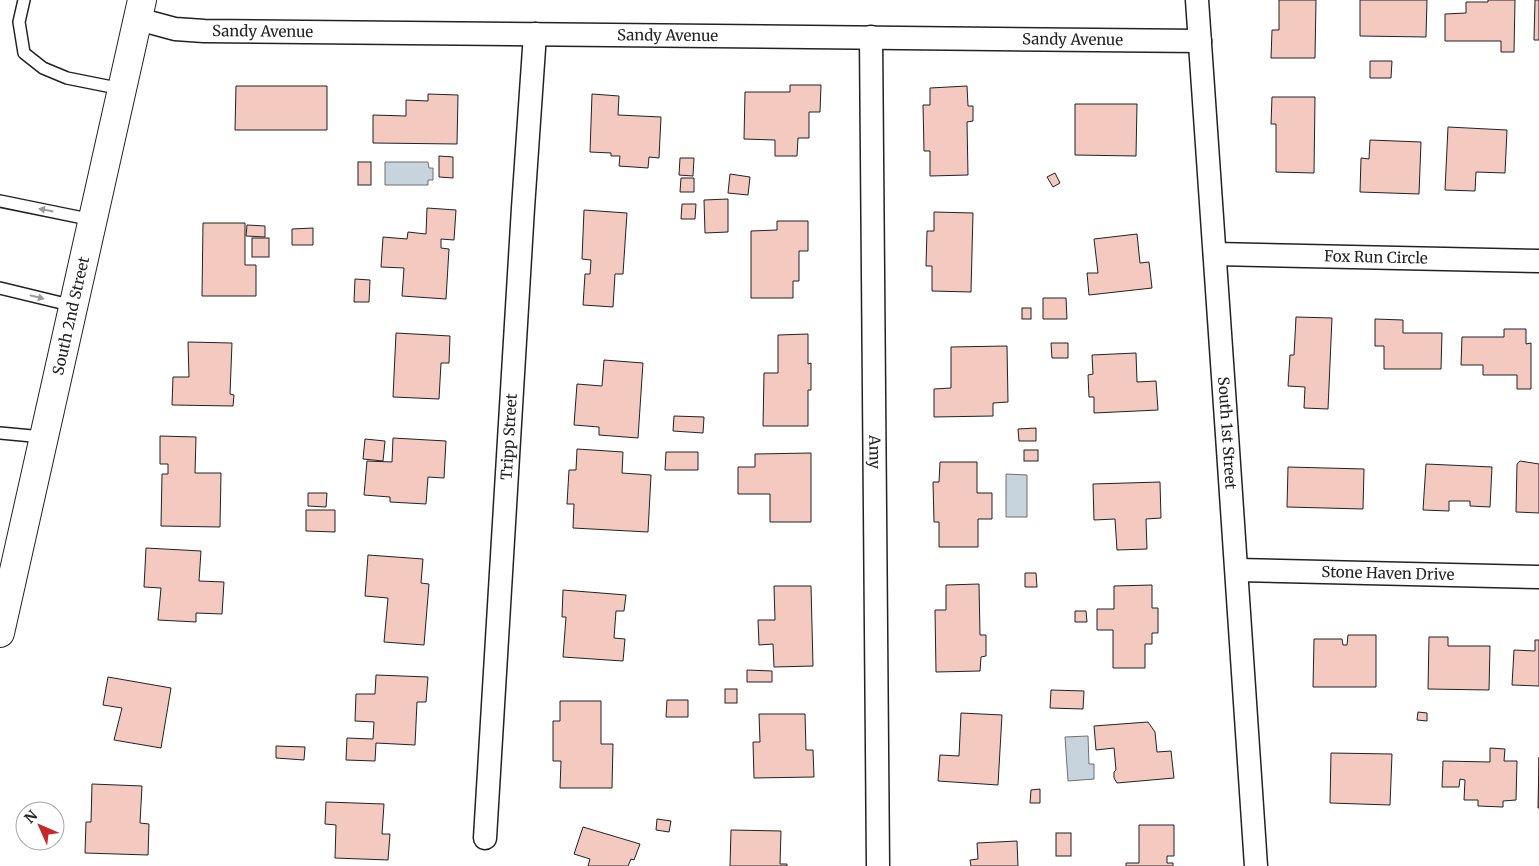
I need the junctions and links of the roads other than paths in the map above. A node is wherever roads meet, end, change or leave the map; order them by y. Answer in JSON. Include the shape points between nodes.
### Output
{"nodes":[{"id":1,"x":24,"y":0,"type":"edge"},
{"id":2,"x":1197,"y":0,"type":"edge"},
{"id":3,"x":140,"y":10,"type":"edge"},
{"id":4,"x":535,"y":34,"type":"junction"},
{"id":5,"x":871,"y":37,"type":"junction"},
{"id":6,"x":1200,"y":41,"type":"junction"},
{"id":7,"x":123,"y":89,"type":"junction"},
{"id":8,"x":0,"y":201,"type":"edge"},
{"id":9,"x":93,"y":220,"type":"junction"},
{"id":10,"x":1214,"y":254,"type":"junction"},
{"id":11,"x":1539,"y":261,"type":"edge"},
{"id":12,"x":0,"y":288,"type":"edge"},
{"id":13,"x":74,"y":306,"type":"junction"},
{"id":14,"x":0,"y":433,"type":"edge"},
{"id":15,"x":45,"y":437,"type":"junction"},
{"id":16,"x":1237,"y":570,"type":"junction"},
{"id":17,"x":1539,"y":577,"type":"edge"},
{"id":18,"x":0,"y":633,"type":"edge"},
{"id":19,"x":486,"y":838,"type":"dead end"},
{"id":20,"x":878,"y":866,"type":"edge"},
{"id":21,"x":1256,"y":866,"type":"edge"}],
"edges":[{"from":1,"to":7,"type":"lane","via":[[19,22],[24,53],[43,68],[67,78]]},
{"from":2,"to":6,"type":"street","name":"South 1st Street"},
{"from":3,"to":4,"type":"street","name":"Sandy Avenue","via":[[175,29],[204,31]]},
{"from":3,"to":7,"type":"main road","name":"South 2nd Street"},
{"from":4,"to":5,"type":"street","name":"Sandy Avenue"},
{"from":4,"to":19,"type":"street","name":"Tripp Street"},
{"from":5,"to":6,"type":"street","name":"Sandy Avenue"},
{"from":5,"to":20,"type":"street","name":"Amy"},
{"from":6,"to":10,"type":"street","name":"South 1st Street"},
{"from":7,"to":9,"type":"main road","name":"South 2nd Street"},
{"from":9,"to":8,"type":"lane","one_way":true},
{"from":9,"to":13,"type":"main road","name":"South 2nd Street"},
{"from":10,"to":11,"type":"street","name":"Fox Run Circle"},
{"from":10,"to":16,"type":"street","name":"South 1st Street"},
{"from":12,"to":13,"type":"lane","one_way":true},
{"from":13,"to":15,"type":"main road","name":"South 2nd Street"},
{"from":14,"to":15,"type":"lane"},
{"from":15,"to":18,"type":"main road","name":"South 2nd Street"},
{"from":16,"to":17,"type":"street","name":"Stone Haven Drive"},
{"from":16,"to":21,"type":"street","name":"South 1st Street"}]}
